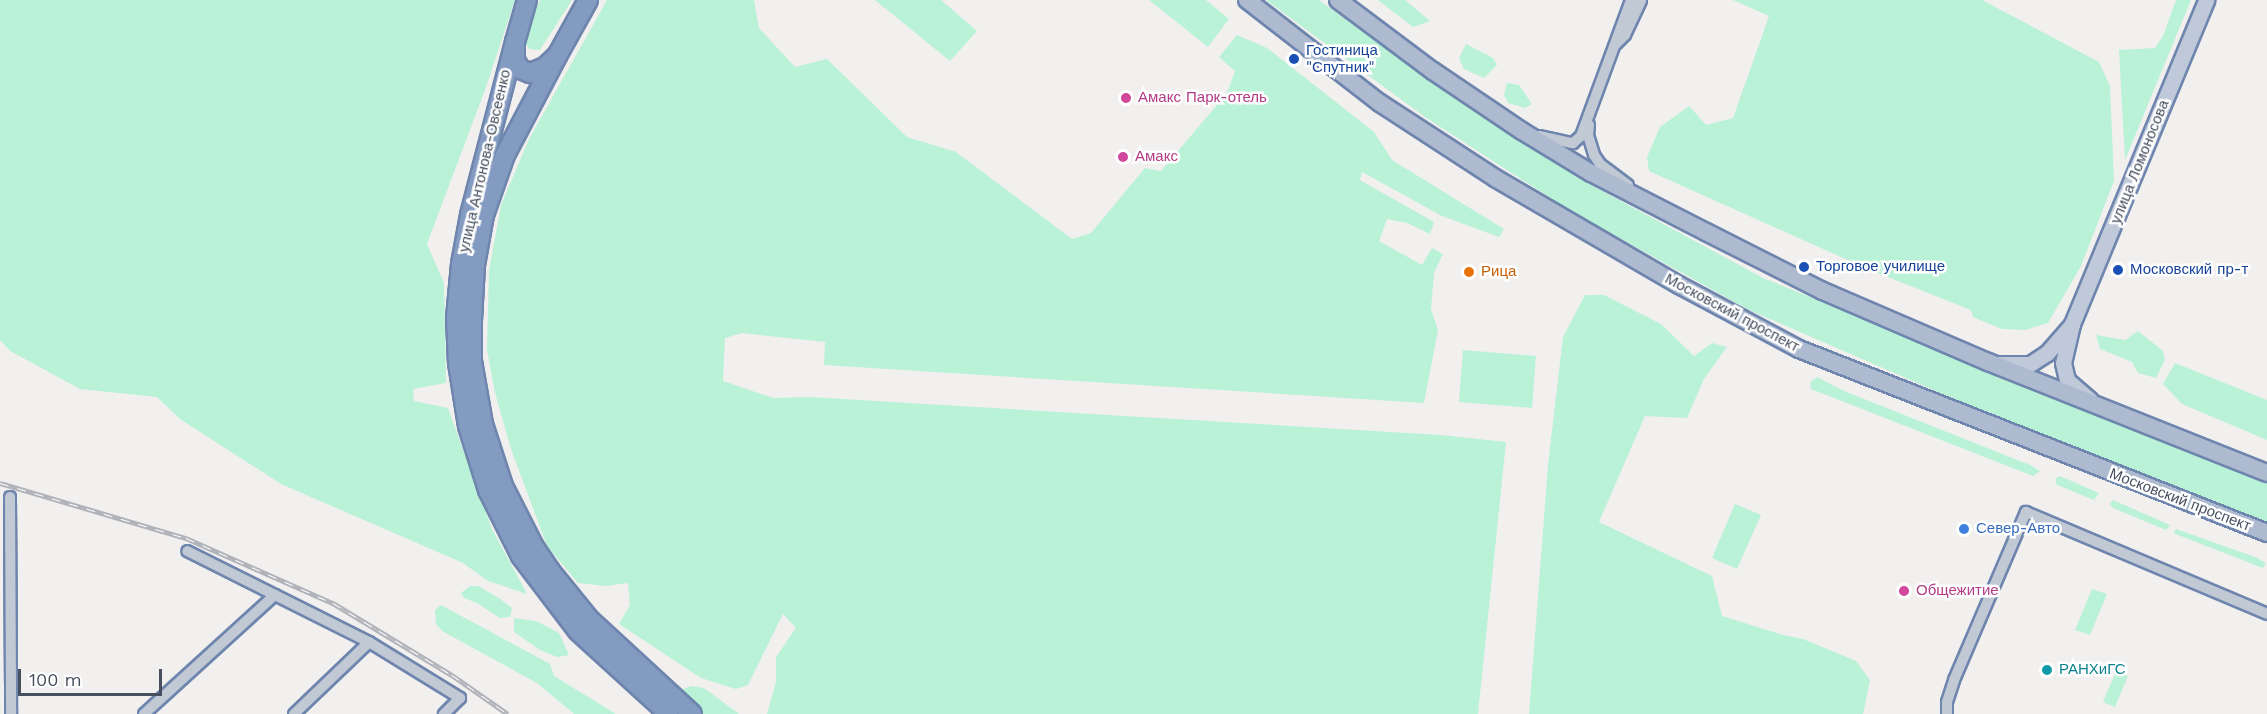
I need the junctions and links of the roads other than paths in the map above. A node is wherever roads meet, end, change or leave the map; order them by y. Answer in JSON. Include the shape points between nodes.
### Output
{"nodes":[{"id":1,"x":527,"y":0,"type":"edge"},
{"id":2,"x":588,"y":0,"type":"edge"},
{"id":3,"x":1247,"y":0,"type":"edge"},
{"id":4,"x":1338,"y":0,"type":"edge"},
{"id":5,"x":1631,"y":0,"type":"edge"},
{"id":6,"x":1641,"y":0,"type":"edge"},
{"id":7,"x":2206,"y":0,"type":"edge"},
{"id":8,"x":515,"y":42,"type":"junction"},
{"id":9,"x":1612,"y":49,"type":"junction"},
{"id":10,"x":557,"y":56,"type":"junction"},
{"id":11,"x":1591,"y":115,"type":"junction"},
{"id":12,"x":1522,"y":131,"type":"junction"},
{"id":13,"x":1654,"y":206,"type":"junction"},
{"id":14,"x":2072,"y":324,"type":"junction"},
{"id":15,"x":1988,"y":362,"type":"junction"},
{"id":16,"x":2105,"y":409,"type":"junction"},
{"id":17,"x":2267,"y":473,"type":"edge"},
{"id":18,"x":10,"y":497,"type":"dead end"},
{"id":19,"x":2267,"y":533,"type":"edge"},
{"id":20,"x":187,"y":551,"type":"dead end"},
{"id":21,"x":275,"y":595,"type":"junction"},
{"id":22,"x":2267,"y":614,"type":"edge"},
{"id":23,"x":369,"y":642,"type":"junction"},
{"id":24,"x":11,"y":714,"type":"edge"},
{"id":25,"x":144,"y":714,"type":"edge"},
{"id":26,"x":294,"y":714,"type":"edge"},
{"id":27,"x":444,"y":714,"type":"edge"},
{"id":28,"x":669,"y":714,"type":"edge"},
{"id":29,"x":692,"y":714,"type":"edge"},
{"id":30,"x":1947,"y":714,"type":"edge"}],
"edges":[{"from":1,"to":8,"type":"highway","name":"улица Антонова-Овсеенко"},
{"from":2,"to":10,"type":"highway","name":"улица Антонова-Овсеенко"},
{"from":3,"to":19,"type":"main road","name":"Московский проспект","via":[[1380,103],[1495,178],[1678,285],[1799,350]]},
{"from":4,"to":12,"type":"main road","via":[[1433,72]]},
{"from":5,"to":9,"type":"street"},
{"from":6,"to":9,"type":"street","via":[[1625,35]]},
{"from":7,"to":14,"type":"main road","name":"улица Ломоносова"},
{"from":8,"to":10,"type":"highway","via":[[517,65],[525,72],[540,70]]},
{"from":8,"to":28,"type":"highway","name":"улица Антонова-Овсеенко","via":[[461,264],[456,318],[468,426],[488,490],[521,556],[578,631]]},
{"from":9,"to":11,"type":"street"},
{"from":10,"to":29,"type":"highway","name":"улица Антонова-Овсеенко","via":[[505,155],[484,215],[472,320],[472,361],[483,424],[507,494],[534,547],[562,587],[624,654]]},
{"from":11,"to":12,"type":"street","via":[[1581,136],[1572,143]]},
{"from":11,"to":13,"type":"street","via":[[1588,135],[1600,164]]},
{"from":12,"to":13,"type":"main road"},
{"from":13,"to":15,"type":"main road","via":[[1823,291]]},
{"from":14,"to":15,"type":"main road","name":"улица Ломоносова","via":[[2047,353],[2030,364]]},
{"from":14,"to":16,"type":"main road","name":"улица Ломоносова","via":[[2063,363],[2067,380],[2079,393]]},
{"from":15,"to":16,"type":"main road"},
{"from":16,"to":17,"type":"main road"},
{"from":18,"to":24,"type":"street"},
{"from":20,"to":21,"type":"street"},
{"from":21,"to":23,"type":"street"},
{"from":21,"to":25,"type":"street"},
{"from":22,"to":30,"type":"street","via":[[2026,512],[1954,680]]},
{"from":23,"to":26,"type":"street"},
{"from":23,"to":27,"type":"street","via":[[460,698]]}]}
